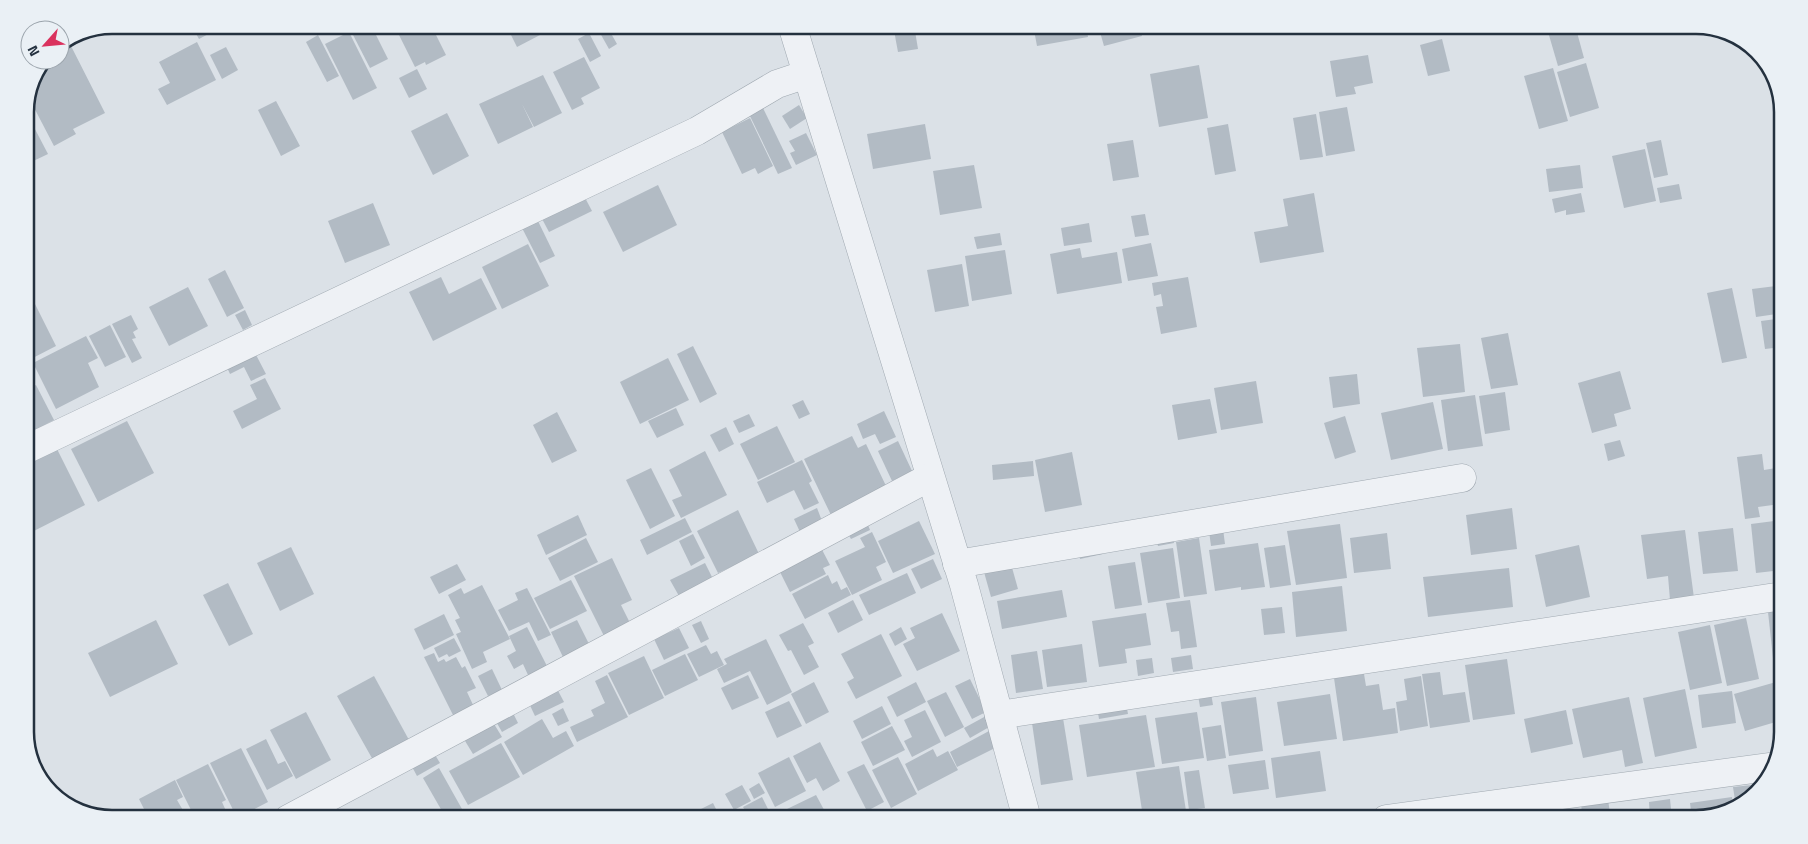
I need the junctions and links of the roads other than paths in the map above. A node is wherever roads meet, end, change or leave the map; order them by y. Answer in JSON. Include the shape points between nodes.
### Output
{"nodes":[{"id":1,"x":795,"y":34,"type":"edge"},
{"id":2,"x":807,"y":74,"type":"junction"},
{"id":3,"x":34,"y":446,"type":"edge"},
{"id":4,"x":930,"y":477,"type":"junction"},
{"id":5,"x":1462,"y":478,"type":"dead end"},
{"id":6,"x":957,"y":564,"type":"junction"},
{"id":7,"x":1774,"y":597,"type":"edge"},
{"id":8,"x":999,"y":715,"type":"junction"},
{"id":9,"x":1766,"y":767,"type":"edge"},
{"id":10,"x":305,"y":810,"type":"edge"},
{"id":11,"x":1025,"y":810,"type":"edge"},
{"id":12,"x":1452,"y":810,"type":"edge"}],
"edges":[{"from":1,"to":2,"type":"street"},
{"from":2,"to":3,"type":"street","via":[[777,84],[697,131]]},
{"from":2,"to":4,"type":"street"},
{"from":4,"to":6,"type":"street"},
{"from":4,"to":10,"type":"street"},
{"from":5,"to":6,"type":"street"},
{"from":6,"to":8,"type":"street"},
{"from":7,"to":8,"type":"street"},
{"from":8,"to":11,"type":"street"},
{"from":9,"to":12,"type":"street"}]}
